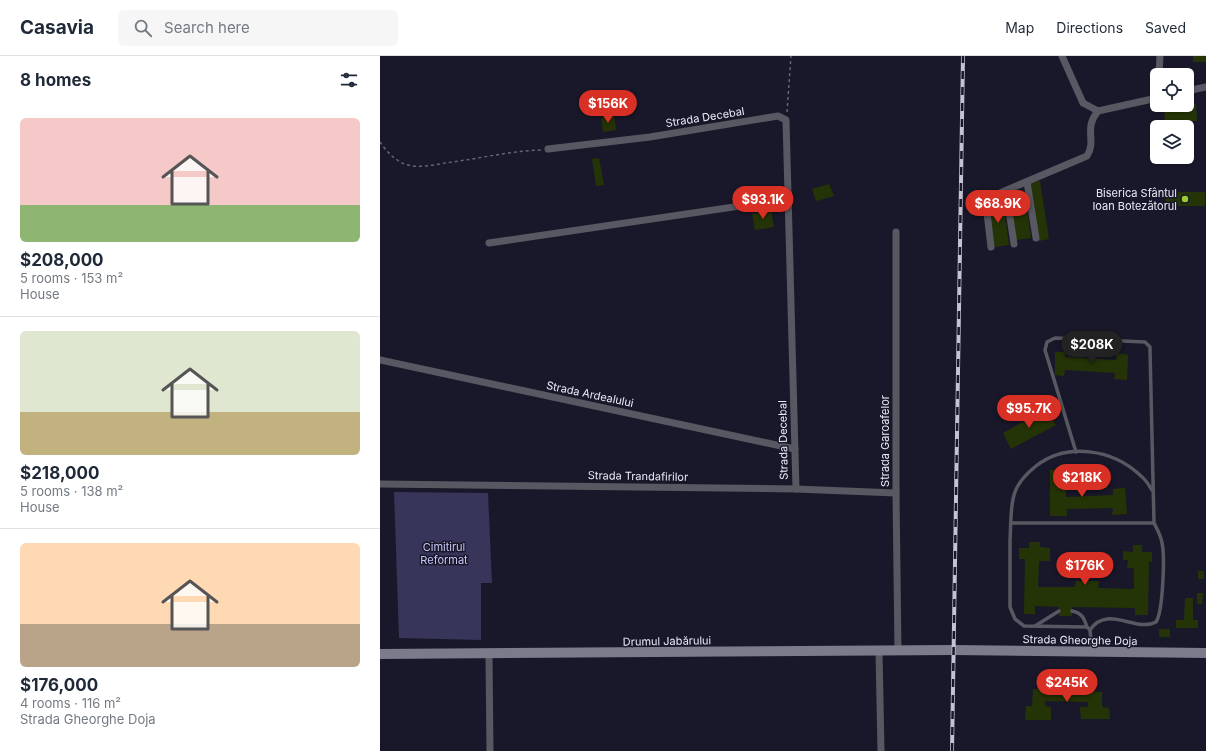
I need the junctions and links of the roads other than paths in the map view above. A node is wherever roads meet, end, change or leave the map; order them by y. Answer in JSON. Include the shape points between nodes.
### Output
{"nodes":[{"id":1,"x":1062,"y":56,"type":"edge"},
{"id":2,"x":1160,"y":56,"type":"edge"},
{"id":3,"x":1159,"y":68,"type":"edge"},
{"id":4,"x":1206,"y":87,"type":"edge"},
{"id":5,"x":1194,"y":90,"type":"edge"},
{"id":6,"x":1150,"y":100,"type":"edge"},
{"id":7,"x":1098,"y":111,"type":"junction"},
{"id":8,"x":548,"y":150,"type":"road end"},
{"id":9,"x":1027,"y":182,"type":"junction"},
{"id":10,"x":1006,"y":191,"type":"junction"},
{"id":11,"x":788,"y":199,"type":"junction"},
{"id":12,"x":896,"y":232,"type":"dead end"},
{"id":13,"x":1036,"y":238,"type":"dead end"},
{"id":14,"x":489,"y":243,"type":"dead end"},
{"id":15,"x":1014,"y":244,"type":"dead end"},
{"id":16,"x":991,"y":247,"type":"dead end"},
{"id":17,"x":380,"y":360,"type":"edge"},
{"id":18,"x":795,"y":449,"type":"junction"},
{"id":19,"x":1076,"y":452,"type":"junction"},
{"id":20,"x":380,"y":484,"type":"edge"},
{"id":21,"x":796,"y":489,"type":"junction"},
{"id":22,"x":1153,"y":491,"type":"junction"},
{"id":23,"x":896,"y":493,"type":"junction"},
{"id":24,"x":1011,"y":523,"type":"junction"},
{"id":25,"x":1154,"y":523,"type":"junction"},
{"id":26,"x":1059,"y":611,"type":"dead end"},
{"id":27,"x":1072,"y":611,"type":"dead end"},
{"id":28,"x":1034,"y":627,"type":"junction"},
{"id":29,"x":1088,"y":629,"type":"junction"},
{"id":30,"x":953,"y":650,"type":"joint"},
{"id":31,"x":879,"y":651,"type":"junction"},
{"id":32,"x":898,"y":651,"type":"junction"},
{"id":33,"x":1092,"y":652,"type":"junction"},
{"id":34,"x":380,"y":654,"type":"edge"},
{"id":35,"x":489,"y":654,"type":"junction"},
{"id":36,"x":1206,"y":654,"type":"edge"},
{"id":37,"x":490,"y":751,"type":"edge"},
{"id":38,"x":881,"y":751,"type":"edge"}],
"edges":[{"from":1,"to":7,"type":"street","via":[[1083,103]]},
{"from":2,"to":3,"type":"street"},
{"from":4,"to":5,"type":"street"},
{"from":6,"to":7,"type":"street"},
{"from":7,"to":9,"type":"street","via":[[1090,124],[1091,150],[1087,156]]},
{"from":8,"to":11,"type":"street","name":"Strada Decebal","via":[[650,137],[778,116],[786,120]]},
{"from":9,"to":10,"type":"street"},
{"from":9,"to":13,"type":"street"},
{"from":10,"to":15,"type":"street"},
{"from":10,"to":16,"type":"street","via":[[988,198],[986,204]]},
{"from":11,"to":14,"type":"street"},
{"from":11,"to":18,"type":"street","name":"Strada Decebal"},
{"from":12,"to":23,"type":"street","name":"Strada Garoafelor"},
{"from":17,"to":18,"type":"street","name":"Strada Ardealului"},
{"from":18,"to":21,"type":"street","name":"Strada Decebal"},
{"from":19,"to":22,"type":"lane","via":[[1096,452],[1119,461],[1143,477]]},
{"from":19,"to":22,"type":"lane","via":[[1045,350],[1047,342],[1055,338],[1145,342],[1150,347]]},
{"from":19,"to":24,"type":"lane","via":[[1050,458],[1030,471],[1014,494]]},
{"from":20,"to":21,"type":"street","name":"Strada Trandafirilor"},
{"from":21,"to":23,"type":"street","name":"Strada Trandafirilor"},
{"from":22,"to":25,"type":"lane"},
{"from":23,"to":32,"type":"street","name":"Strada Garoafelor"},
{"from":24,"to":25,"type":"lane"},
{"from":24,"to":28,"type":"lane","via":[[1010,607],[1015,619],[1024,626]]},
{"from":25,"to":29,"type":"lane","via":[[1162,542],[1163,559],[1163,584],[1158,619],[1149,625],[1110,619],[1097,622]]},
{"from":26,"to":28,"type":"lane"},
{"from":27,"to":29,"type":"lane","via":[[1085,619]]},
{"from":28,"to":29,"type":"lane"},
{"from":29,"to":33,"type":"lane"},
{"from":30,"to":32,"type":"main road","name":"Drumul Jabărului"},
{"from":30,"to":33,"type":"main road","name":"Strada Gheorghe Doja"},
{"from":31,"to":32,"type":"main road","name":"Drumul Jabărului"},
{"from":31,"to":35,"type":"main road","name":"Drumul Jabărului"},
{"from":31,"to":38,"type":"street"},
{"from":33,"to":36,"type":"main road","name":"Strada Gheorghe Doja"},
{"from":34,"to":35,"type":"main road","name":"Drumul Jabărului"},
{"from":35,"to":37,"type":"street"}]}
